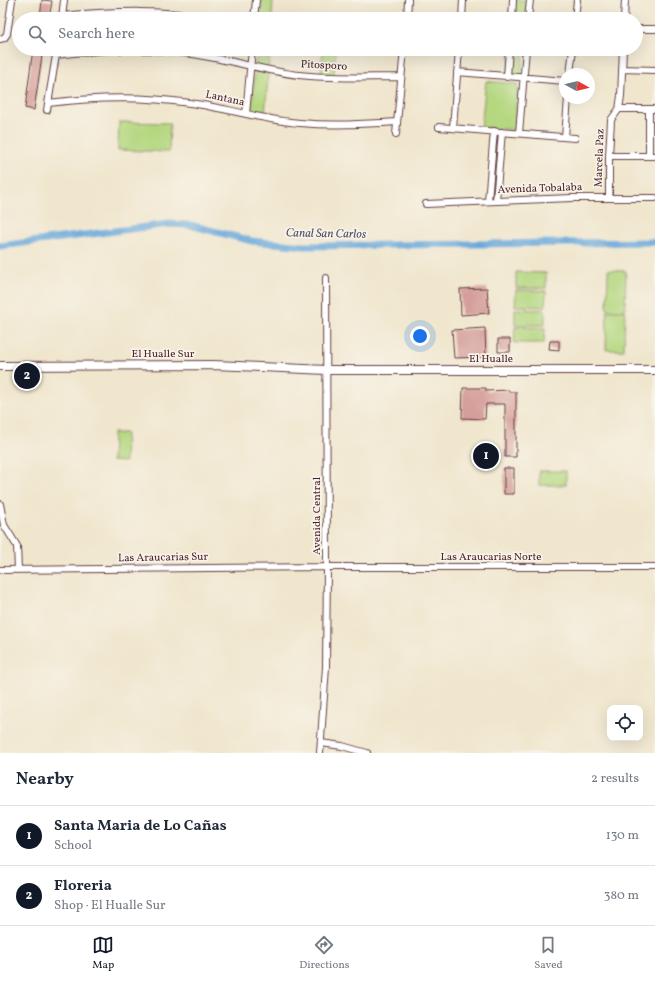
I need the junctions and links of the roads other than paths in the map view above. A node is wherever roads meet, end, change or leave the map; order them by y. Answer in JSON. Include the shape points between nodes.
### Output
{"nodes":[{"id":1,"x":12,"y":0,"type":"edge"},
{"id":2,"x":64,"y":0,"type":"edge"},
{"id":3,"x":256,"y":0,"type":"edge"},
{"id":4,"x":408,"y":0,"type":"edge"},
{"id":5,"x":463,"y":0,"type":"edge"},
{"id":6,"x":513,"y":0,"type":"edge"},
{"id":7,"x":530,"y":0,"type":"edge"},
{"id":8,"x":577,"y":0,"type":"edge"},
{"id":9,"x":625,"y":0,"type":"edge"},
{"id":10,"x":63,"y":12,"type":"edge"},
{"id":11,"x":98,"y":12,"type":"edge"},
{"id":12,"x":161,"y":12,"type":"edge"},
{"id":13,"x":255,"y":12,"type":"edge"},
{"id":14,"x":407,"y":12,"type":"edge"},
{"id":15,"x":462,"y":12,"type":"edge"},
{"id":16,"x":512,"y":12,"type":"edge"},
{"id":17,"x":529,"y":12,"type":"edge"},
{"id":18,"x":576,"y":12,"type":"edge"},
{"id":19,"x":624,"y":12,"type":"edge"},
{"id":20,"x":643,"y":29,"type":"edge"},
{"id":21,"x":655,"y":29,"type":"edge"},
{"id":22,"x":0,"y":39,"type":"edge"},
{"id":23,"x":55,"y":56,"type":"edge"},
{"id":24,"x":205,"y":56,"type":"edge"},
{"id":25,"x":251,"y":56,"type":"edge"},
{"id":26,"x":403,"y":56,"type":"edge"},
{"id":27,"x":458,"y":56,"type":"edge"},
{"id":28,"x":508,"y":56,"type":"edge"},
{"id":29,"x":525,"y":56,"type":"edge"},
{"id":30,"x":572,"y":56,"type":"edge"},
{"id":31,"x":623,"y":56,"type":"edge"},
{"id":32,"x":250,"y":66,"type":"junction"},
{"id":33,"x":571,"y":68,"type":"edge"},
{"id":34,"x":622,"y":68,"type":"junction"},
{"id":35,"x":655,"y":70,"type":"edge"},
{"id":36,"x":457,"y":72,"type":"junction"},
{"id":37,"x":507,"y":76,"type":"junction"},
{"id":38,"x":401,"y":77,"type":"junction"},
{"id":39,"x":523,"y":78,"type":"junction"},
{"id":40,"x":559,"y":81,"type":"edge"},
{"id":41,"x":48,"y":103,"type":"junction"},
{"id":42,"x":568,"y":104,"type":"edge"},
{"id":43,"x":619,"y":108,"type":"junction"},
{"id":44,"x":652,"y":109,"type":"edge"},
{"id":45,"x":47,"y":110,"type":"dead end"},
{"id":46,"x":246,"y":114,"type":"junction"},
{"id":47,"x":397,"y":122,"type":"junction"},
{"id":48,"x":439,"y":127,"type":"dead end"},
{"id":49,"x":453,"y":128,"type":"junction"},
{"id":50,"x":494,"y":131,"type":"junction"},
{"id":51,"x":502,"y":132,"type":"junction"},
{"id":52,"x":396,"y":134,"type":"dead end"},
{"id":53,"x":519,"y":134,"type":"junction"},
{"id":54,"x":565,"y":137,"type":"junction"},
{"id":55,"x":575,"y":138,"type":"dead end"},
{"id":56,"x":609,"y":156,"type":"junction"},
{"id":57,"x":652,"y":156,"type":"edge"},
{"id":58,"x":609,"y":198,"type":"junction"},
{"id":59,"x":655,"y":198,"type":"edge"},
{"id":60,"x":496,"y":200,"type":"junction"},
{"id":61,"x":488,"y":201,"type":"junction"},
{"id":62,"x":426,"y":204,"type":"dead end"},
{"id":63,"x":326,"y":278,"type":"dead end"},
{"id":64,"x":0,"y":366,"type":"edge"},
{"id":65,"x":327,"y":370,"type":"junction"},
{"id":66,"x":655,"y":370,"type":"edge"},
{"id":67,"x":0,"y":504,"type":"edge"},
{"id":68,"x":327,"y":566,"type":"junction"},
{"id":69,"x":655,"y":567,"type":"edge"},
{"id":70,"x":0,"y":570,"type":"edge"},
{"id":71,"x":18,"y":570,"type":"junction"},
{"id":72,"x":322,"y":743,"type":"junction"},
{"id":73,"x":320,"y":753,"type":"edge"},
{"id":74,"x":367,"y":753,"type":"edge"}],
"edges":[{"from":1,"to":22,"type":"street","via":[[7,34]]},
{"from":2,"to":10,"type":"street"},
{"from":3,"to":13,"type":"street"},
{"from":4,"to":14,"type":"street"},
{"from":5,"to":15,"type":"street"},
{"from":6,"to":16,"type":"street"},
{"from":7,"to":17,"type":"street"},
{"from":8,"to":18,"type":"street"},
{"from":9,"to":19,"type":"street"},
{"from":11,"to":12,"type":"street"},
{"from":20,"to":21,"type":"street"},
{"from":23,"to":41,"type":"street"},
{"from":24,"to":32,"type":"street","name":"Pitosporo"},
{"from":25,"to":32,"type":"street"},
{"from":26,"to":38,"type":"street"},
{"from":27,"to":36,"type":"street"},
{"from":28,"to":37,"type":"street"},
{"from":29,"to":39,"type":"street"},
{"from":30,"to":33,"type":"street"},
{"from":31,"to":34,"type":"street","name":"Marcela Paz"},
{"from":32,"to":38,"type":"street","name":"Pitosporo","via":[[314,76]]},
{"from":32,"to":46,"type":"street"},
{"from":34,"to":35,"type":"street"},
{"from":34,"to":43,"type":"street","name":"Marcela Paz"},
{"from":36,"to":37,"type":"street"},
{"from":36,"to":49,"type":"street"},
{"from":37,"to":39,"type":"street"},
{"from":38,"to":47,"type":"street"},
{"from":39,"to":40,"type":"street"},
{"from":39,"to":53,"type":"street"},
{"from":41,"to":45,"type":"street"},
{"from":41,"to":46,"type":"street","name":"Lantana","via":[[99,98],[135,98],[190,103]]},
{"from":42,"to":54,"type":"street"},
{"from":43,"to":44,"type":"street"},
{"from":43,"to":56,"type":"street","name":"Marcela Paz","via":[[611,120]]},
{"from":44,"to":57,"type":"street"},
{"from":46,"to":47,"type":"street","name":"Lantana","via":[[315,124]]},
{"from":47,"to":52,"type":"street"},
{"from":48,"to":49,"type":"street"},
{"from":49,"to":50,"type":"street"},
{"from":50,"to":51,"type":"street"},
{"from":50,"to":61,"type":"street"},
{"from":51,"to":53,"type":"street"},
{"from":51,"to":60,"type":"street"},
{"from":53,"to":54,"type":"street"},
{"from":54,"to":55,"type":"street"},
{"from":56,"to":57,"type":"street"},
{"from":56,"to":58,"type":"street","name":"Marcela Paz"},
{"from":58,"to":59,"type":"street","name":"Avenida Tobalaba"},
{"from":58,"to":60,"type":"street","name":"Avenida Tobalaba"},
{"from":60,"to":61,"type":"street","name":"Avenida Tobalaba"},
{"from":61,"to":62,"type":"street","name":"Avenida Tobalaba"},
{"from":63,"to":65,"type":"street","name":"Avenida Central"},
{"from":64,"to":65,"type":"street","name":"El Hualle Sur","via":[[214,365]]},
{"from":65,"to":66,"type":"street","name":"El Hualle"},
{"from":65,"to":68,"type":"street","name":"Avenida Central"},
{"from":67,"to":71,"type":"street","via":[[4,525],[17,546]]},
{"from":68,"to":69,"type":"street","name":"Las Araucarias Norte"},
{"from":68,"to":71,"type":"street","name":"Las Araucarias Sur"},
{"from":68,"to":72,"type":"street","name":"Avenida Central"},
{"from":70,"to":71,"type":"street","name":"Las Araucarias Sur"},
{"from":72,"to":73,"type":"street","name":"Avenida Central"},
{"from":72,"to":74,"type":"street"}]}
